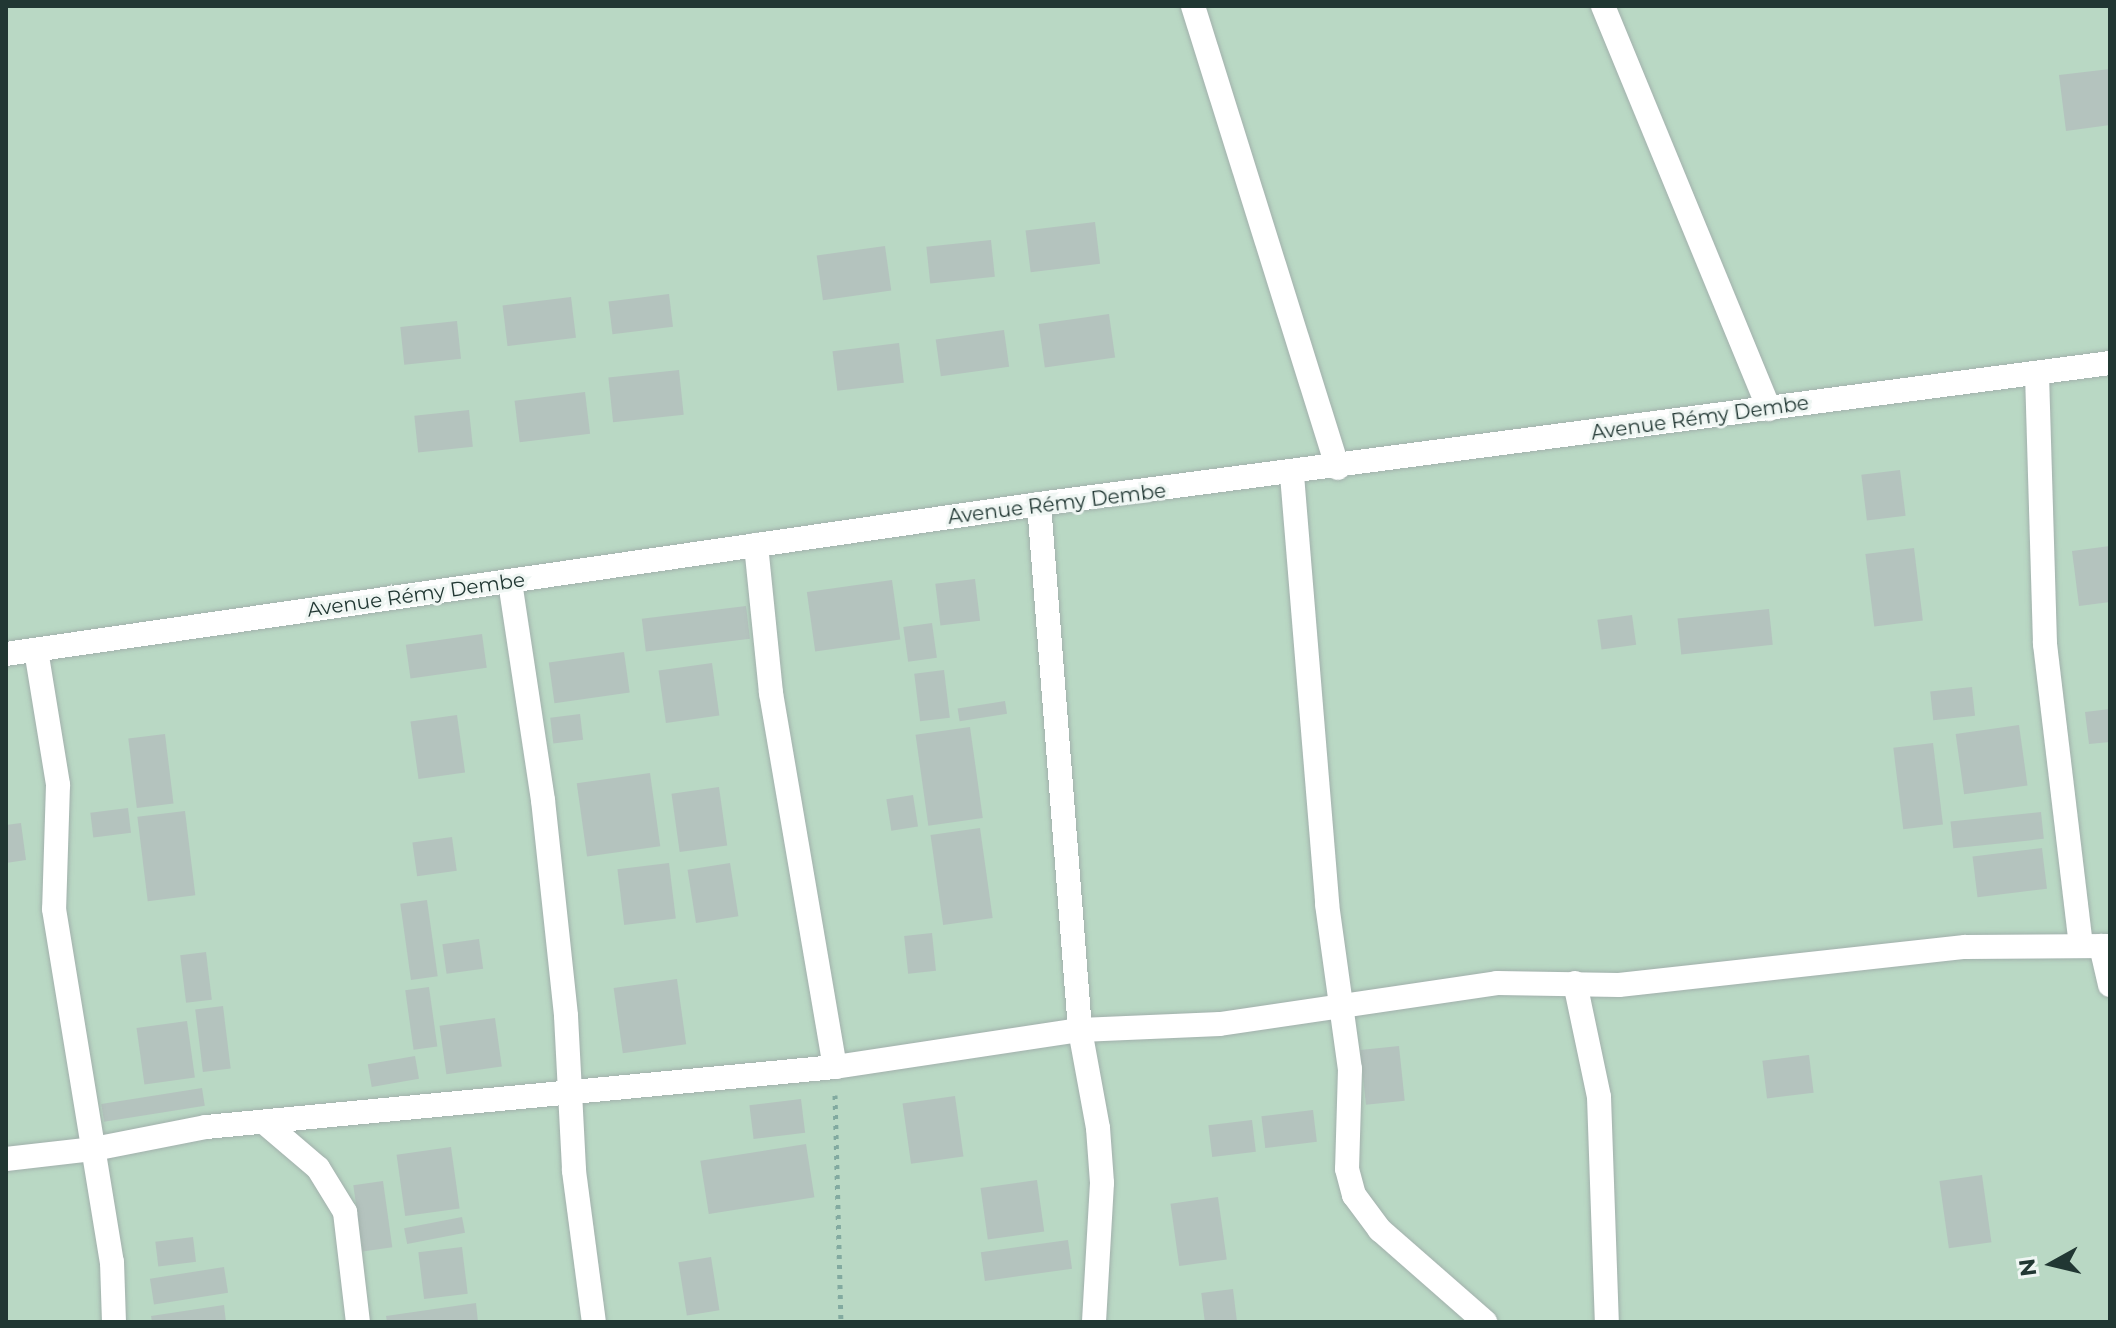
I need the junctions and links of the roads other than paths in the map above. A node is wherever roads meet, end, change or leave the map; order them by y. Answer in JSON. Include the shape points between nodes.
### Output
{"nodes":[{"id":1,"x":1193,"y":6,"type":"edge"},
{"id":2,"x":1603,"y":6,"type":"edge"},
{"id":3,"x":2110,"y":363,"type":"edge"},
{"id":4,"x":2037,"y":374,"type":"junction"},
{"id":5,"x":1769,"y":409,"type":"junction"},
{"id":6,"x":1338,"y":468,"type":"junction"},
{"id":7,"x":1292,"y":475,"type":"junction"},
{"id":8,"x":1039,"y":504,"type":"junction"},
{"id":9,"x":756,"y":545,"type":"junction"},
{"id":10,"x":510,"y":582,"type":"junction"},
{"id":11,"x":36,"y":650,"type":"junction"},
{"id":12,"x":6,"y":654,"type":"edge"},
{"id":13,"x":2097,"y":945,"type":"edge"},
{"id":14,"x":1575,"y":983,"type":"junction"},
{"id":15,"x":2110,"y":985,"type":"edge"},
{"id":16,"x":1343,"y":1008,"type":"junction"},
{"id":17,"x":1080,"y":1030,"type":"junction"},
{"id":18,"x":835,"y":1067,"type":"junction"},
{"id":19,"x":571,"y":1090,"type":"junction"},
{"id":20,"x":264,"y":1122,"type":"junction"},
{"id":21,"x":94,"y":1149,"type":"junction"},
{"id":22,"x":6,"y":1159,"type":"edge"},
{"id":23,"x":114,"y":1322,"type":"edge"},
{"id":24,"x":358,"y":1322,"type":"edge"},
{"id":25,"x":594,"y":1322,"type":"edge"},
{"id":26,"x":1094,"y":1322,"type":"edge"},
{"id":27,"x":1485,"y":1322,"type":"edge"},
{"id":28,"x":1607,"y":1322,"type":"edge"}],
"edges":[{"from":1,"to":6,"type":"street"},
{"from":2,"to":5,"type":"street"},
{"from":3,"to":4,"type":"street","name":"Avenue Rémy Dembe"},
{"from":4,"to":5,"type":"street","name":"Avenue Rémy Dembe"},
{"from":4,"to":13,"type":"street","via":[[2045,644]]},
{"from":5,"to":6,"type":"street","name":"Avenue Rémy Dembe"},
{"from":6,"to":7,"type":"street","name":"Avenue Rémy Dembe"},
{"from":7,"to":8,"type":"street","name":"Avenue Rémy Dembe"},
{"from":7,"to":16,"type":"street","via":[[1327,904]]},
{"from":8,"to":9,"type":"street","name":"Avenue Rémy Dembe"},
{"from":8,"to":17,"type":"street"},
{"from":9,"to":10,"type":"street","name":"Avenue Rémy Dembe"},
{"from":9,"to":18,"type":"street","via":[[771,693]]},
{"from":10,"to":11,"type":"street","name":"Avenue Rémy Dembe"},
{"from":10,"to":19,"type":"street","via":[[543,800]]},
{"from":11,"to":12,"type":"street","name":"Avenue Rémy Dembe"},
{"from":11,"to":21,"type":"street","via":[[58,785],[54,909]]},
{"from":13,"to":14,"type":"street","via":[[1965,947],[1619,985]]},
{"from":13,"to":15,"type":"street"},
{"from":14,"to":16,"type":"street","via":[[1497,983]]},
{"from":14,"to":28,"type":"street","via":[[1599,1097]]},
{"from":16,"to":17,"type":"street","via":[[1220,1024]]},
{"from":16,"to":27,"type":"street","via":[[1350,1069],[1347,1169],[1354,1195],[1380,1230]]},
{"from":17,"to":18,"type":"street"},
{"from":17,"to":26,"type":"street","via":[[1094,1088],[1102,1183]]},
{"from":18,"to":19,"type":"street"},
{"from":19,"to":20,"type":"street"},
{"from":19,"to":25,"type":"street","via":[[574,1171]]},
{"from":20,"to":21,"type":"street","via":[[157,1134]]},
{"from":20,"to":24,"type":"street","via":[[294,1143],[336,1193],[350,1237]]},
{"from":21,"to":22,"type":"street"},
{"from":21,"to":23,"type":"street","via":[[112,1262]]}]}
